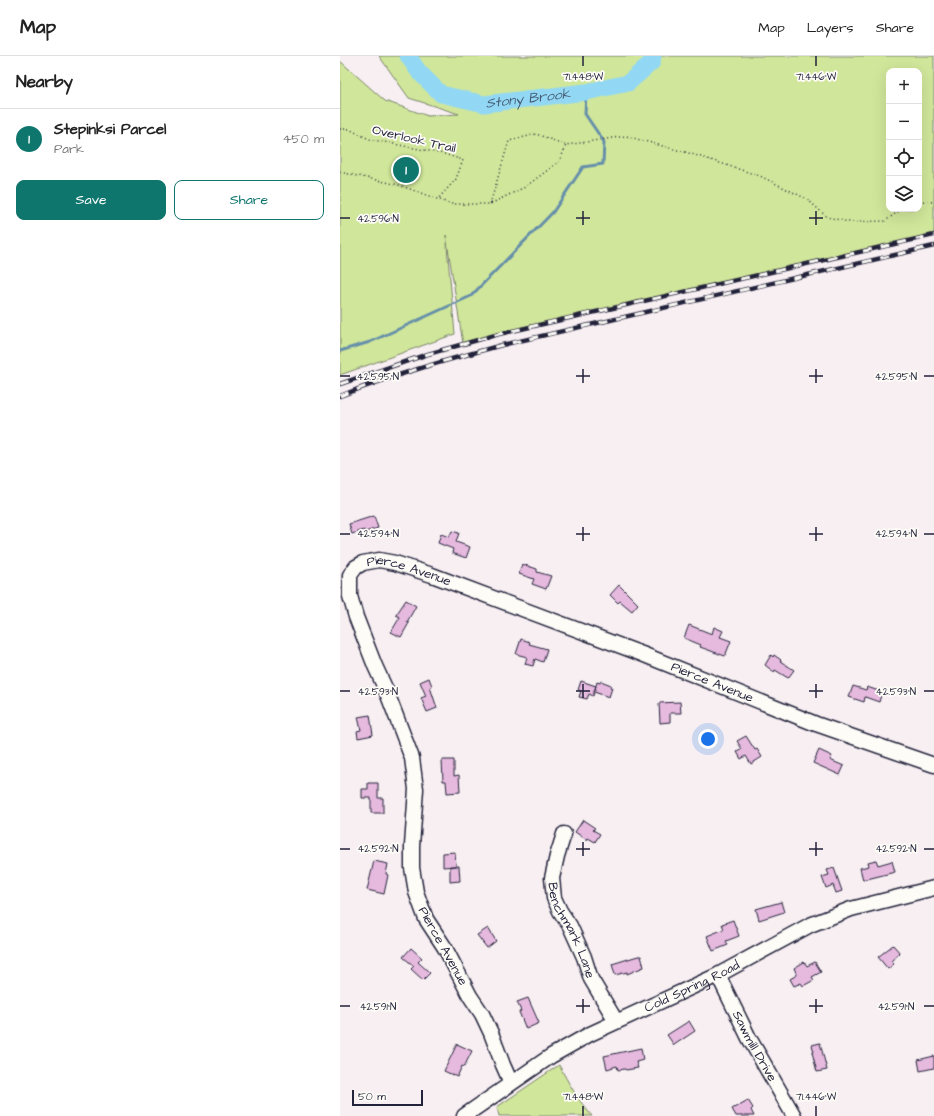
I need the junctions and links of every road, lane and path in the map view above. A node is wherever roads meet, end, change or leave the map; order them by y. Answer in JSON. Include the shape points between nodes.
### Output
{"nodes":[{"id":1,"x":340,"y":129,"type":"edge"},
{"id":2,"x":566,"y":145,"type":"junction"},
{"id":3,"x":340,"y":172,"type":"edge"},
{"id":4,"x":438,"y":199,"type":"junction"},
{"id":5,"x":922,"y":201,"type":"edge"},
{"id":6,"x":934,"y":202,"type":"edge"},
{"id":7,"x":490,"y":204,"type":"junction"},
{"id":8,"x":898,"y":212,"type":"edge"},
{"id":9,"x":934,"y":765,"type":"edge"},
{"id":10,"x":564,"y":834,"type":"dead end"},
{"id":11,"x":934,"y":888,"type":"edge"},
{"id":12,"x":718,"y":975,"type":"junction"},
{"id":13,"x":616,"y":1021,"type":"junction"},
{"id":14,"x":512,"y":1083,"type":"junction"},
{"id":15,"x":464,"y":1116,"type":"edge"},
{"id":16,"x":794,"y":1116,"type":"edge"}],
"edges":[{"from":1,"to":4,"type":"path","name":"Overlook Trail","via":[[349,129],[369,139],[463,160],[456,179]]},
{"from":2,"to":7,"type":"path","via":[[560,161],[526,187]]},
{"from":2,"to":7,"type":"path","via":[[536,134],[509,141]]},
{"from":2,"to":8,"type":"path","via":[[626,136],[760,176],[807,200],[827,218],[850,222],[885,221]]},
{"from":3,"to":4,"type":"path","via":[[399,184]]},
{"from":4,"to":7,"type":"path","via":[[451,204]]},
{"from":5,"to":6,"type":"path"},
{"from":9,"to":14,"type":"street","name":"Pierce Avenue","via":[[816,724],[642,654],[432,575],[379,560],[356,567],[350,575],[350,596],[374,666],[412,758],[416,790],[412,868],[416,892],[426,920],[482,1014]]},
{"from":10,"to":13,"type":"street","name":"Benchmark Lane","via":[[552,878],[554,898],[570,926],[591,979]]},
{"from":11,"to":12,"type":"street","name":"Cold Spring Road","via":[[851,909],[810,926]]},
{"from":12,"to":13,"type":"street","name":"Cold Spring Road"},
{"from":12,"to":16,"type":"street","name":"Sawmill Drive","via":[[749,1038]]},
{"from":13,"to":14,"type":"street","name":"Cold Spring Road","via":[[551,1056]]},
{"from":14,"to":15,"type":"street","name":"Cold Spring Road"}]}
